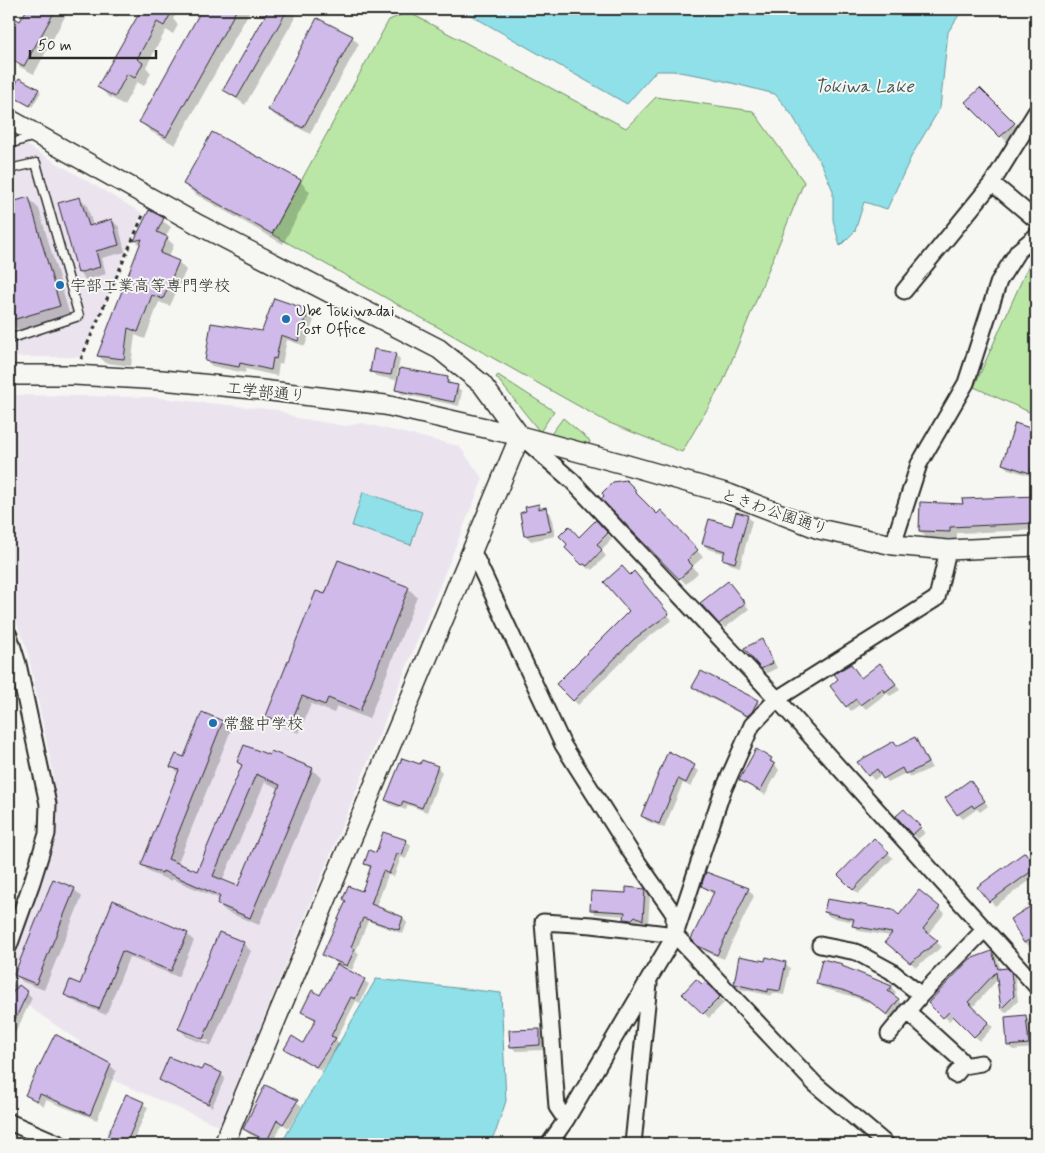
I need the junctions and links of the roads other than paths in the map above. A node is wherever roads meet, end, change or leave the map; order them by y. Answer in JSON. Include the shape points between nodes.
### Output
{"nodes":[{"id":1,"x":1036,"y":112,"type":"edge"},
{"id":2,"x":9,"y":119,"type":"edge"},
{"id":3,"x":37,"y":135,"type":"junction"},
{"id":4,"x":9,"y":144,"type":"edge"},
{"id":5,"x":9,"y":170,"type":"edge"},
{"id":6,"x":992,"y":183,"type":"junction"},
{"id":7,"x":1036,"y":220,"type":"edge"},
{"id":8,"x":1036,"y":236,"type":"edge"},
{"id":9,"x":904,"y":290,"type":"dead end"},
{"id":10,"x":9,"y":339,"type":"edge"},
{"id":11,"x":9,"y":375,"type":"edge"},
{"id":12,"x":520,"y":436,"type":"junction"},
{"id":13,"x":893,"y":545,"type":"junction"},
{"id":14,"x":1036,"y":546,"type":"edge"},
{"id":15,"x":472,"y":550,"type":"junction"},
{"id":16,"x":948,"y":550,"type":"junction"},
{"id":17,"x":9,"y":635,"type":"edge"},
{"id":18,"x":777,"y":699,"type":"junction"},
{"id":19,"x":984,"y":930,"type":"junction"},
{"id":20,"x":674,"y":935,"type":"junction"},
{"id":21,"x":820,"y":944,"type":"dead end"},
{"id":22,"x":9,"y":946,"type":"edge"},
{"id":23,"x":650,"y":979,"type":"junction"},
{"id":24,"x":1036,"y":986,"type":"edge"},
{"id":25,"x":921,"y":995,"type":"junction"},
{"id":26,"x":907,"y":1011,"type":"junction"},
{"id":27,"x":889,"y":1034,"type":"dead end"},
{"id":28,"x":981,"y":1063,"type":"dead end"},
{"id":29,"x":566,"y":1120,"type":"junction"},
{"id":30,"x":9,"y":1122,"type":"edge"},
{"id":31,"x":60,"y":1144,"type":"edge"},
{"id":32,"x":224,"y":1144,"type":"edge"},
{"id":33,"x":549,"y":1144,"type":"edge"},
{"id":34,"x":633,"y":1144,"type":"edge"},
{"id":35,"x":886,"y":1144,"type":"edge"}],
"edges":[{"from":1,"to":6,"type":"street"},
{"from":2,"to":3,"type":"street"},
{"from":3,"to":4,"type":"lane"},
{"from":3,"to":12,"type":"street","via":[[439,348],[482,384]]},
{"from":5,"to":10,"type":"lane","via":[[36,163],[79,316]]},
{"from":6,"to":7,"type":"street"},
{"from":6,"to":9,"type":"street"},
{"from":8,"to":13,"type":"street","via":[[1018,251],[999,282],[966,383],[919,464]]},
{"from":11,"to":12,"type":"street","name":"工学部通り","via":[[74,375],[262,390],[385,405]]},
{"from":12,"to":13,"type":"street","name":"ときわ公園通り","via":[[729,494],[820,529]]},
{"from":12,"to":15,"type":"street"},
{"from":12,"to":18,"type":"street","via":[[572,481]]},
{"from":13,"to":16,"type":"street","name":"ときわ公園通り"},
{"from":14,"to":16,"type":"street","name":"ときわ公園通り"},
{"from":15,"to":20,"type":"street","via":[[563,744],[674,914]]},
{"from":15,"to":32,"type":"street"},
{"from":16,"to":18,"type":"street","via":[[937,598]]},
{"from":17,"to":22,"type":"street","via":[[48,804],[47,834]]},
{"from":18,"to":19,"type":"street"},
{"from":18,"to":20,"type":"street","via":[[752,725],[722,793]]},
{"from":19,"to":24,"type":"street"},
{"from":19,"to":25,"type":"street"},
{"from":20,"to":23,"type":"street"},
{"from":20,"to":29,"type":"street","via":[[543,922],[556,1107]]},
{"from":20,"to":35,"type":"street","via":[[816,1084]]},
{"from":21,"to":25,"type":"street","via":[[856,952],[891,971]]},
{"from":23,"to":29,"type":"street"},
{"from":23,"to":34,"type":"street"},
{"from":25,"to":26,"type":"street"},
{"from":26,"to":27,"type":"street"},
{"from":26,"to":28,"type":"street","via":[[960,1059],[959,1070]]},
{"from":29,"to":33,"type":"street"},
{"from":30,"to":31,"type":"street"}]}
